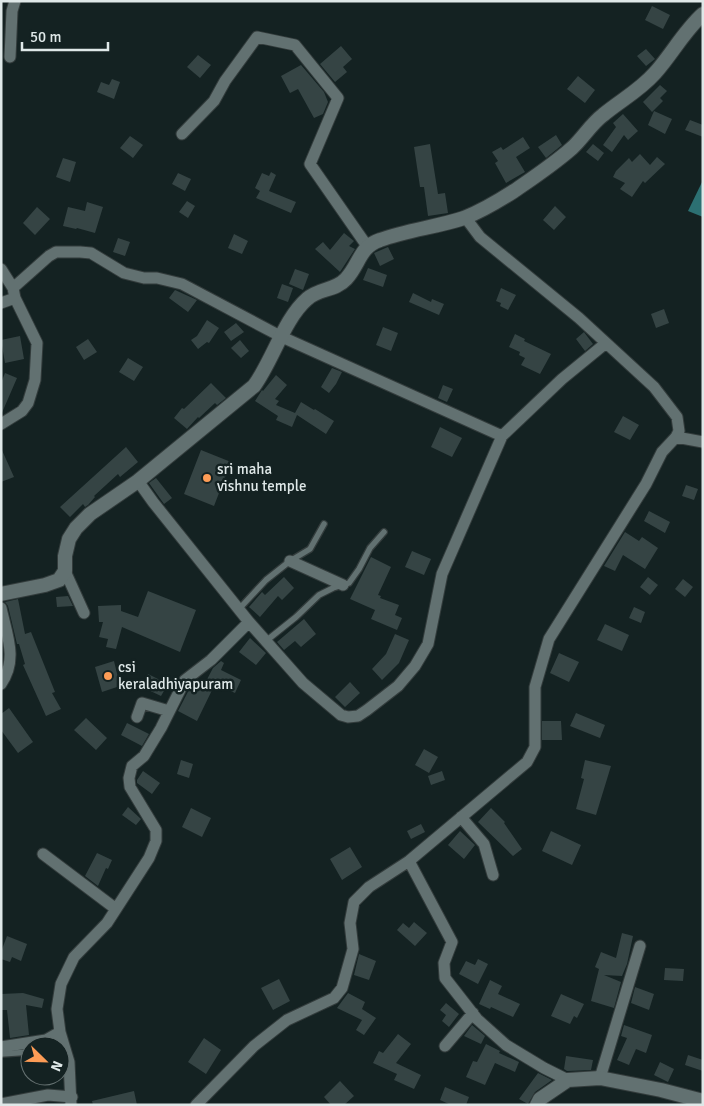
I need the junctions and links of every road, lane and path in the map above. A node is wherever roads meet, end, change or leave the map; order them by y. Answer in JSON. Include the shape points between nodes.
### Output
{"nodes":[{"id":1,"x":15,"y":1,"type":"edge"},
{"id":2,"x":703,"y":14,"type":"edge"},
{"id":3,"x":10,"y":57,"type":"dead end"},
{"id":4,"x":182,"y":134,"type":"dead end"},
{"id":5,"x":465,"y":217,"type":"junction"},
{"id":6,"x":367,"y":246,"type":"junction"},
{"id":7,"x":1,"y":269,"type":"edge"},
{"id":8,"x":14,"y":293,"type":"junction"},
{"id":9,"x":1,"y":303,"type":"edge"},
{"id":10,"x":282,"y":337,"type":"junction"},
{"id":11,"x":606,"y":343,"type":"junction"},
{"id":12,"x":1,"y":424,"type":"edge"},
{"id":13,"x":502,"y":436,"type":"junction"},
{"id":14,"x":676,"y":438,"type":"junction"},
{"id":15,"x":703,"y":442,"type":"edge"},
{"id":16,"x":138,"y":481,"type":"junction"},
{"id":17,"x":324,"y":524,"type":"dead end"},
{"id":18,"x":384,"y":532,"type":"dead end"},
{"id":19,"x":290,"y":561,"type":"junction"},
{"id":20,"x":66,"y":571,"type":"junction"},
{"id":21,"x":343,"y":585,"type":"junction"},
{"id":22,"x":1,"y":594,"type":"edge"},
{"id":23,"x":1,"y":608,"type":"edge"},
{"id":24,"x":239,"y":609,"type":"junction"},
{"id":25,"x":84,"y":613,"type":"dead end"},
{"id":26,"x":249,"y":622,"type":"junction"},
{"id":27,"x":266,"y":641,"type":"junction"},
{"id":28,"x":1,"y":684,"type":"edge"},
{"id":29,"x":169,"y":711,"type":"junction"},
{"id":30,"x":137,"y":717,"type":"dead end"},
{"id":31,"x":461,"y":817,"type":"junction"},
{"id":32,"x":43,"y":854,"type":"dead end"},
{"id":33,"x":409,"y":861,"type":"junction"},
{"id":34,"x":493,"y":874,"type":"dead end"},
{"id":35,"x":116,"y":909,"type":"junction"},
{"id":36,"x":640,"y":946,"type":"dead end"},
{"id":37,"x":473,"y":1013,"type":"junction"},
{"id":38,"x":60,"y":1032,"type":"junction"},
{"id":39,"x":61,"y":1036,"type":"edge"},
{"id":40,"x":445,"y":1046,"type":"dead end"},
{"id":41,"x":1,"y":1047,"type":"edge"},
{"id":42,"x":20,"y":1053,"type":"edge"},
{"id":43,"x":1,"y":1054,"type":"edge"},
{"id":44,"x":70,"y":1076,"type":"edge"},
{"id":45,"x":600,"y":1078,"type":"junction"},
{"id":46,"x":568,"y":1080,"type":"junction"},
{"id":47,"x":703,"y":1101,"type":"edge"},
{"id":48,"x":72,"y":1103,"type":"edge"},
{"id":49,"x":1,"y":1104,"type":"edge"},
{"id":50,"x":196,"y":1105,"type":"edge"},
{"id":51,"x":537,"y":1105,"type":"edge"}],
"edges":[{"from":1,"to":3,"type":"street"},
{"from":2,"to":5,"type":"street","via":[[657,72],[602,116],[570,150],[500,201]]},
{"from":4,"to":6,"type":"street","via":[[214,101],[256,37],[295,45],[338,98],[310,164]]},
{"from":5,"to":6,"type":"street","via":[[405,232]]},
{"from":5,"to":11,"type":"street","via":[[480,238]]},
{"from":6,"to":10,"type":"street","via":[[340,284],[318,291],[307,299]]},
{"from":7,"to":8,"type":"street"},
{"from":8,"to":9,"type":"street"},
{"from":8,"to":10,"type":"street","via":[[56,252],[91,253],[124,274],[182,284]]},
{"from":8,"to":12,"type":"street","via":[[37,344],[35,380],[22,412]]},
{"from":10,"to":13,"type":"street"},
{"from":10,"to":16,"type":"street","via":[[254,386]]},
{"from":11,"to":13,"type":"street"},
{"from":11,"to":14,"type":"street","via":[[673,409],[679,431]]},
{"from":13,"to":27,"type":"street","via":[[442,574],[428,644],[398,686],[358,716],[342,715],[304,683]]},
{"from":14,"to":15,"type":"street"},
{"from":14,"to":31,"type":"street","via":[[662,452],[646,484],[549,639],[535,687],[535,747],[527,762]]},
{"from":16,"to":20,"type":"street","via":[[90,514],[76,528],[67,547]]},
{"from":16,"to":24,"type":"street"},
{"from":17,"to":19,"type":"lane","via":[[310,549]]},
{"from":18,"to":21,"type":"lane","via":[[349,583]]},
{"from":19,"to":21,"type":"street"},
{"from":19,"to":24,"type":"lane","via":[[266,580]]},
{"from":20,"to":22,"type":"street","via":[[60,580]]},
{"from":20,"to":25,"type":"street"},
{"from":21,"to":27,"type":"lane","via":[[319,595]]},
{"from":23,"to":28,"type":"street","via":[[11,656],[8,675]]},
{"from":24,"to":26,"type":"street"},
{"from":26,"to":27,"type":"street"},
{"from":26,"to":29,"type":"street","via":[[211,660],[184,680]]},
{"from":29,"to":30,"type":"street","via":[[142,703]]},
{"from":29,"to":35,"type":"street","via":[[144,756],[132,766],[130,787],[156,830],[156,841],[149,858]]},
{"from":31,"to":33,"type":"street"},
{"from":31,"to":34,"type":"street","via":[[484,844]]},
{"from":32,"to":35,"type":"street"},
{"from":33,"to":37,"type":"street","via":[[452,942],[444,963],[445,978]]},
{"from":33,"to":50,"type":"street","via":[[354,902],[350,924],[353,949],[342,988],[334,998],[287,1020],[254,1046]]},
{"from":35,"to":38,"type":"street","via":[[74,957],[61,984],[56,1009]]},
{"from":36,"to":45,"type":"street"},
{"from":37,"to":40,"type":"street"},
{"from":37,"to":46,"type":"street","via":[[506,1045]]},
{"from":38,"to":39,"type":"street"},
{"from":38,"to":41,"type":"street","via":[[46,1040]]},
{"from":42,"to":43,"type":"lane"},
{"from":44,"to":48,"type":"street"},
{"from":45,"to":46,"type":"street"},
{"from":45,"to":47,"type":"street"},
{"from":46,"to":51,"type":"street","via":[[540,1099]]},
{"from":48,"to":49,"type":"street","via":[[48,1095]]}]}
